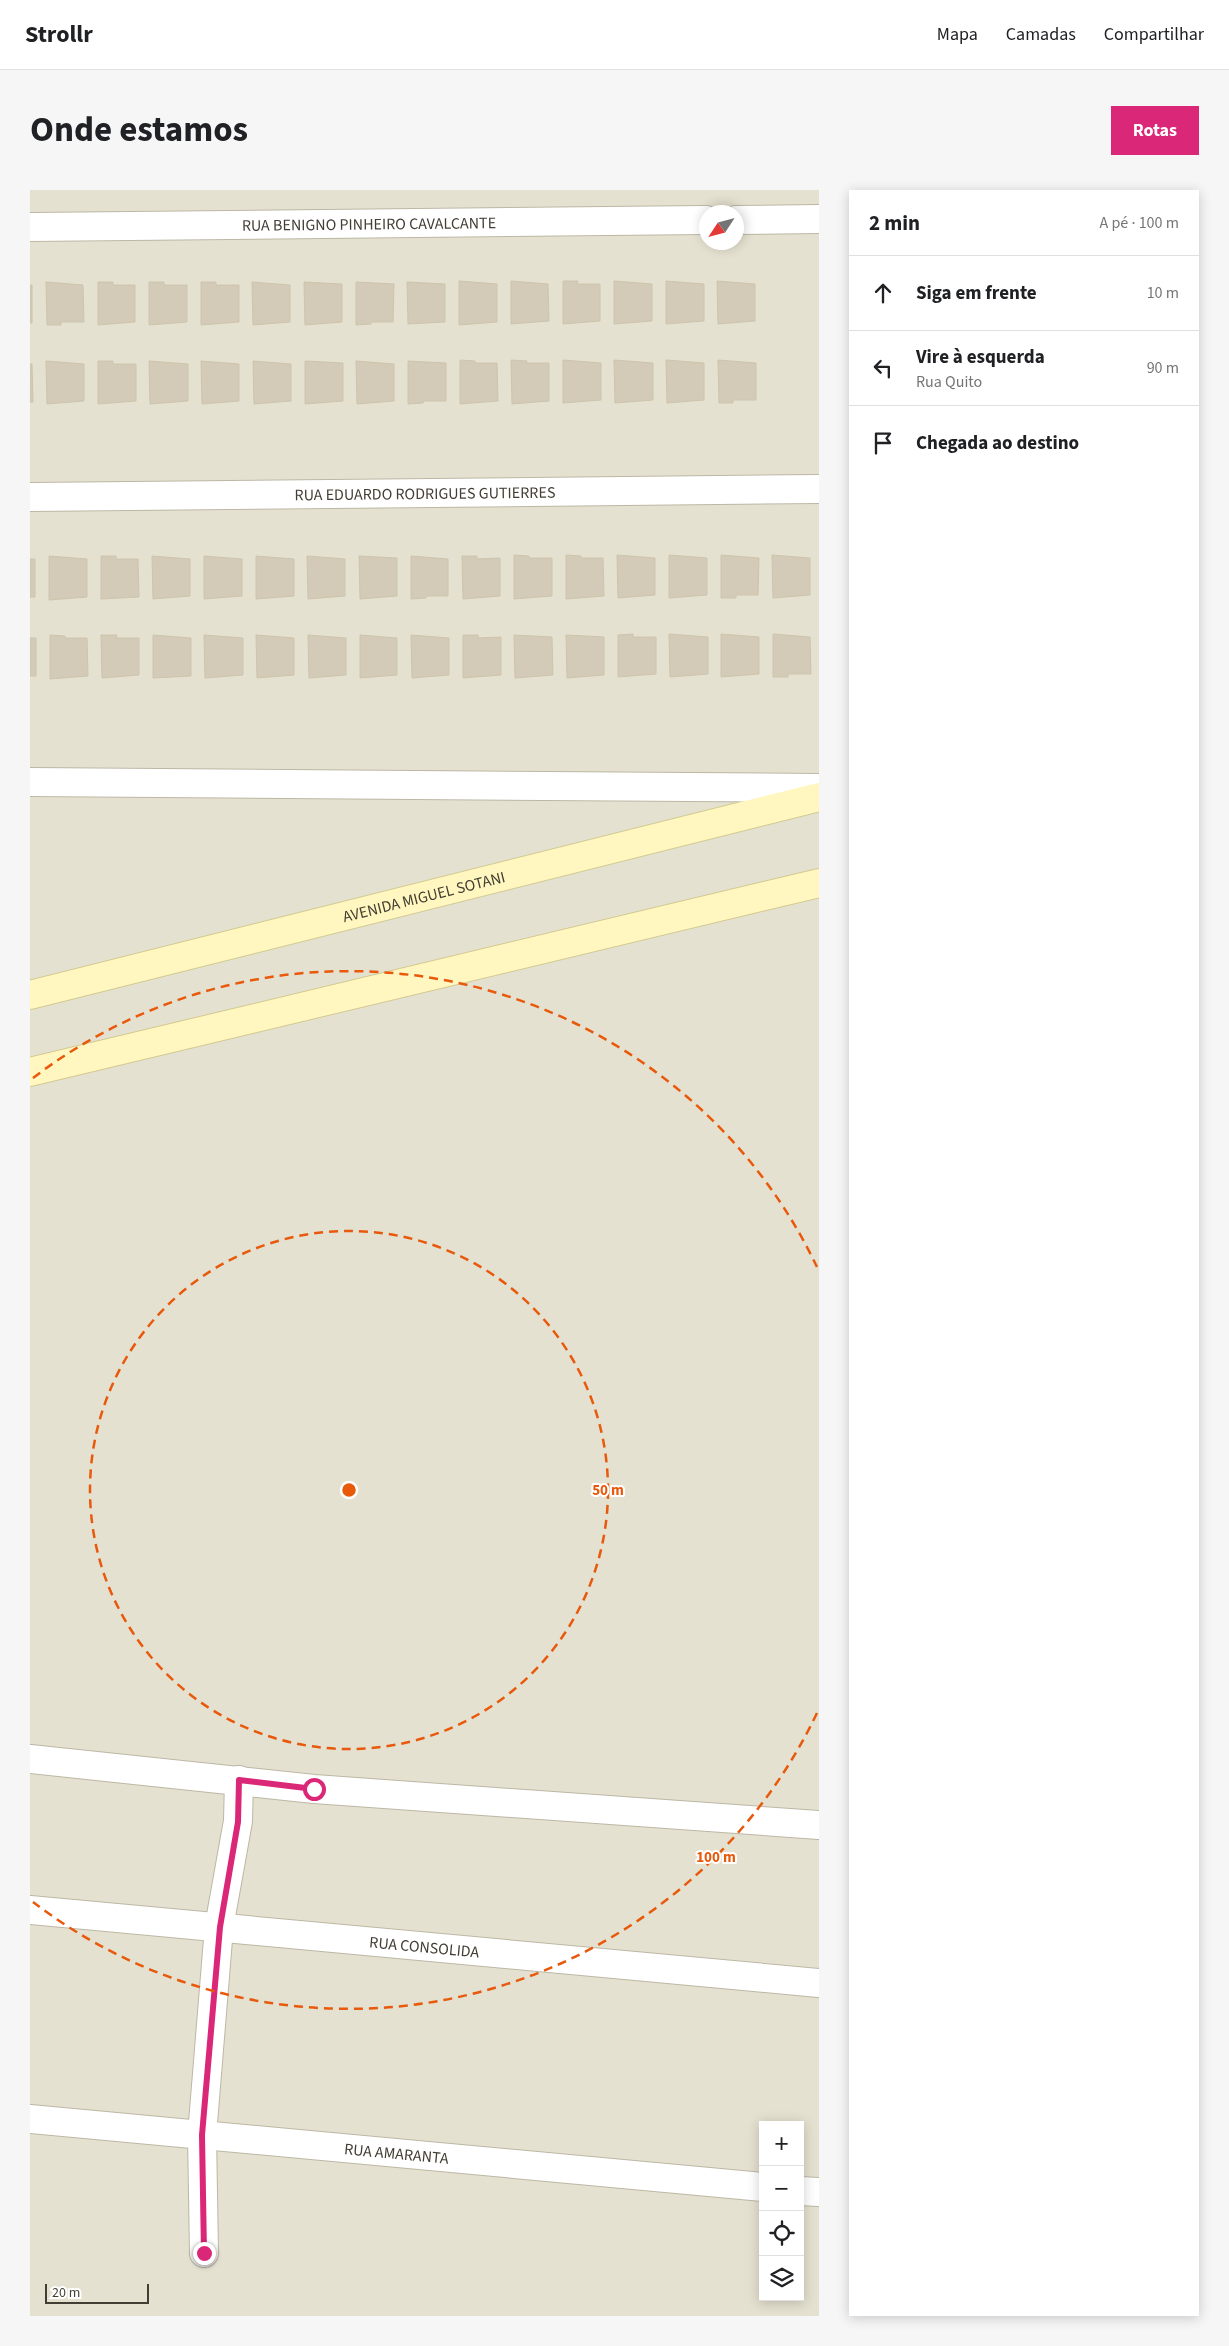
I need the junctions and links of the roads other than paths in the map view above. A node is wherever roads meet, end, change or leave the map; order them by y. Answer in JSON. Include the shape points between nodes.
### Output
{"nodes":[{"id":1,"x":819,"y":219,"type":"edge"},
{"id":2,"x":699,"y":220,"type":"edge"},
{"id":3,"x":744,"y":220,"type":"edge"},
{"id":4,"x":30,"y":227,"type":"edge"},
{"id":5,"x":819,"y":490,"type":"edge"},
{"id":6,"x":30,"y":497,"type":"edge"},
{"id":7,"x":30,"y":782,"type":"edge"},
{"id":8,"x":819,"y":788,"type":"edge"},
{"id":9,"x":819,"y":797,"type":"edge"},
{"id":10,"x":819,"y":883,"type":"edge"},
{"id":11,"x":30,"y":995,"type":"edge"},
{"id":12,"x":30,"y":1072,"type":"edge"},
{"id":13,"x":30,"y":1759,"type":"edge"},
{"id":14,"x":239,"y":1780,"type":"junction"},
{"id":15,"x":819,"y":1825,"type":"edge"},
{"id":16,"x":30,"y":1910,"type":"edge"},
{"id":17,"x":220,"y":1927,"type":"junction"},
{"id":18,"x":819,"y":1983,"type":"edge"},
{"id":19,"x":30,"y":2119,"type":"edge"},
{"id":20,"x":202,"y":2135,"type":"junction"},
{"id":21,"x":759,"y":2187,"type":"edge"},
{"id":22,"x":804,"y":2191,"type":"edge"},
{"id":23,"x":819,"y":2192,"type":"edge"},
{"id":24,"x":204,"y":2253,"type":"dead end"}],
"edges":[{"from":1,"to":3,"type":"street"},
{"from":2,"to":4,"type":"street","name":"RUA BENIGNO PINHEIRO CAVALCANTE"},
{"from":5,"to":6,"type":"street","name":"RUA EDUARDO RODRIGUES GUTIERRES"},
{"from":7,"to":8,"type":"street"},
{"from":9,"to":11,"type":"street","name":"AVENIDA MIGUEL SOTANI"},
{"from":10,"to":12,"type":"street"},
{"from":13,"to":14,"type":"street"},
{"from":14,"to":15,"type":"street","via":[[314,1789]]},
{"from":14,"to":17,"type":"street","via":[[238,1822]]},
{"from":16,"to":17,"type":"street","name":"RUA CONSOLIDA"},
{"from":17,"to":18,"type":"street","name":"RUA CONSOLIDA"},
{"from":17,"to":20,"type":"street"},
{"from":19,"to":20,"type":"street","name":"RUA AMARANTA"},
{"from":20,"to":21,"type":"street","name":"RUA AMARANTA"},
{"from":20,"to":24,"type":"street"},
{"from":22,"to":23,"type":"street"}]}
